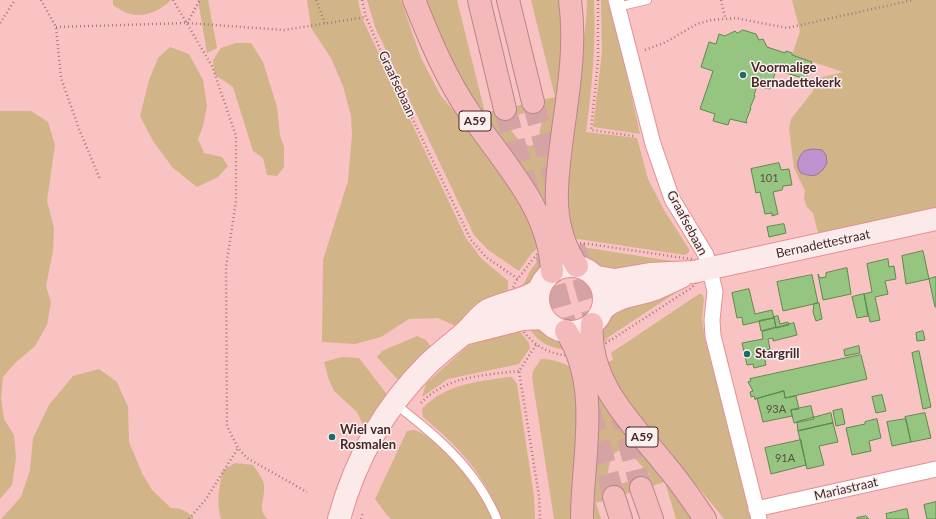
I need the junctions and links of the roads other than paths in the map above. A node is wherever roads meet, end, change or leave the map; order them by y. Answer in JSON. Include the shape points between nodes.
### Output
{"nodes":[{"id":1,"x":414,"y":0,"type":"edge"},
{"id":2,"x":479,"y":0,"type":"edge"},
{"id":3,"x":508,"y":0,"type":"edge"},
{"id":4,"x":570,"y":0,"type":"edge"},
{"id":5,"x":647,"y":0,"type":"edge"},
{"id":6,"x":617,"y":3,"type":"edge"},
{"id":7,"x":533,"y":102,"type":"tunnel mouth"},
{"id":8,"x":505,"y":109,"type":"tunnel mouth"},
{"id":9,"x":936,"y":219,"type":"edge"},
{"id":10,"x":556,"y":244,"type":"junction"},
{"id":11,"x":577,"y":266,"type":"junction"},
{"id":12,"x":701,"y":270,"type":"junction"},
{"id":13,"x":552,"y":272,"type":"junction"},
{"id":14,"x":597,"y":277,"type":"junction"},
{"id":15,"x":539,"y":290,"type":"junction"},
{"id":16,"x":598,"y":316,"type":"junction"},
{"id":17,"x":544,"y":318,"type":"junction"},
{"id":18,"x":566,"y":331,"type":"junction"},
{"id":19,"x":463,"y":334,"type":"junction"},
{"id":20,"x":586,"y":353,"type":"junction"},
{"id":21,"x":394,"y":403,"type":"junction"},
{"id":22,"x":936,"y":469,"type":"edge"},
{"id":23,"x":641,"y":488,"type":"tunnel mouth"},
{"id":24,"x":614,"y":497,"type":"tunnel mouth"},
{"id":25,"x":757,"y":514,"type":"edge"},
{"id":26,"x":339,"y":519,"type":"edge"},
{"id":27,"x":497,"y":519,"type":"edge"},
{"id":28,"x":582,"y":519,"type":"edge"},
{"id":29,"x":621,"y":519,"type":"edge"},
{"id":30,"x":652,"y":519,"type":"edge"},
{"id":31,"x":705,"y":519,"type":"edge"}],
"edges":[{"from":1,"to":10,"type":"highway","number":"A59","via":[[440,63],[452,84],[470,114],[522,184]]},
{"from":2,"to":8,"type":"highway","number":"A59"},
{"from":3,"to":7,"type":"highway"},
{"from":4,"to":10,"type":"highway","number":"A59","via":[[571,71],[558,163],[556,190],[559,223]]},
{"from":5,"to":6,"type":"lane"},
{"from":6,"to":12,"type":"street","name":"Graafsebaan","via":[[651,139],[672,199],[706,255]]},
{"from":9,"to":12,"type":"main road","name":"Bernadettestraat"},
{"from":10,"to":11,"type":"highway","number":"A59"},
{"from":10,"to":13,"type":"highway","number":"A59"},
{"from":11,"to":13,"type":"main road","via":[[559,268]]},
{"from":11,"to":14,"type":"main road"},
{"from":12,"to":14,"type":"main road","name":"Bernadettestraat","via":[[615,280]]},
{"from":12,"to":16,"type":"main road","name":"Bernadettestraat","via":[[654,289],[612,301]]},
{"from":12,"to":25,"type":"street","name":"Graafsebaan","via":[[715,291],[713,336]]},
{"from":13,"to":15,"type":"main road"},
{"from":14,"to":16,"type":"main road","via":[[604,292]]},
{"from":15,"to":17,"type":"main road","via":[[539,307]]},
{"from":15,"to":19,"type":"main road","via":[[530,296],[488,311]]},
{"from":16,"to":18,"type":"main road","via":[[580,330]]},
{"from":16,"to":20,"type":"highway","number":"A59"},
{"from":17,"to":18,"type":"main road","via":[[552,326]]},
{"from":17,"to":19,"type":"main road","via":[[522,319]]},
{"from":18,"to":20,"type":"highway","number":"A59"},
{"from":19,"to":21,"type":"main road","via":[[428,365]]},
{"from":20,"to":28,"type":"highway","number":"A59","via":[[588,430]]},
{"from":20,"to":31,"type":"highway","number":"A59","via":[[616,404]]},
{"from":21,"to":26,"type":"main road","via":[[363,455]]},
{"from":21,"to":27,"type":"lane","via":[[436,436],[468,468]]},
{"from":22,"to":25,"type":"street","name":"Mariastraat"},
{"from":23,"to":30,"type":"highway"},
{"from":24,"to":29,"type":"highway"}]}
